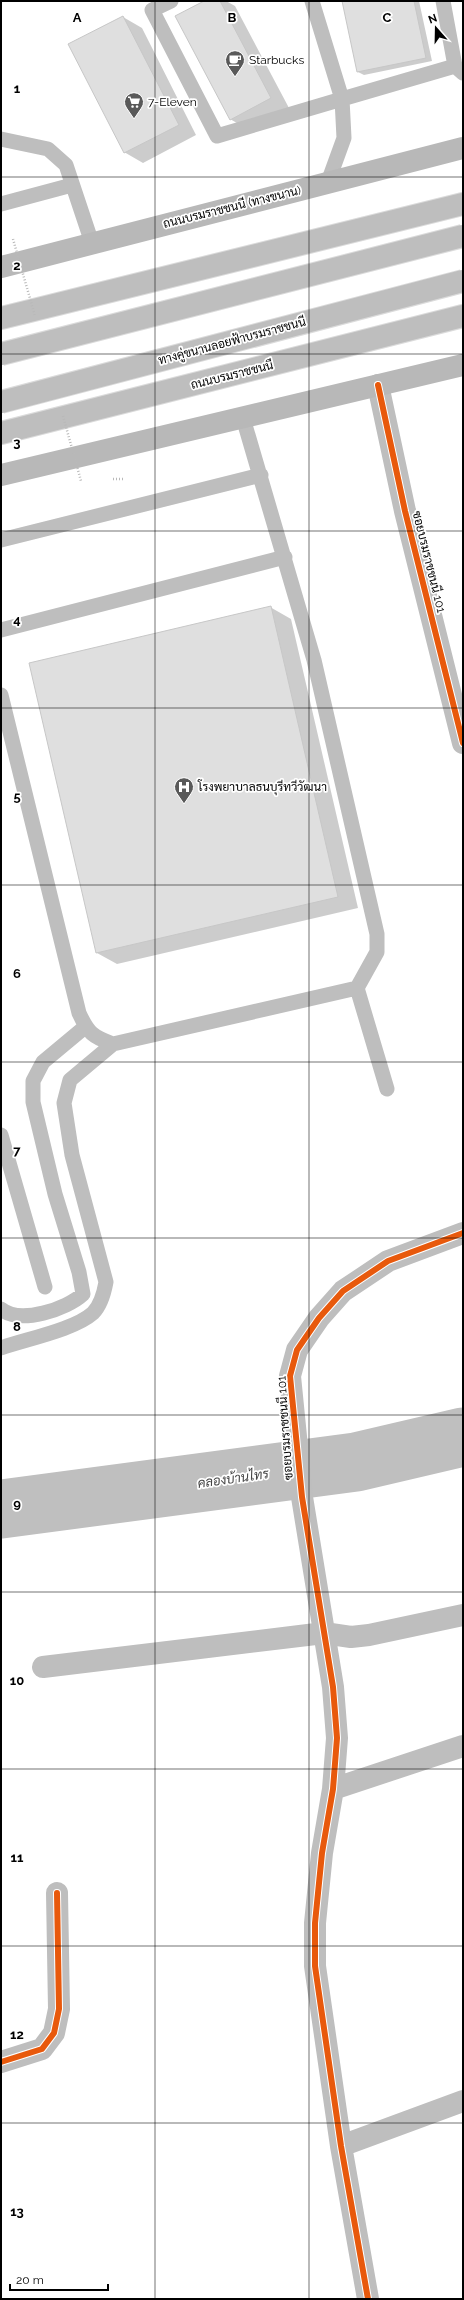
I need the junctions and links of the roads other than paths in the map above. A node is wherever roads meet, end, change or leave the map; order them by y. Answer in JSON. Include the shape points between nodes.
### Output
{"nodes":[{"id":1,"x":171,"y":1,"type":"edge"},
{"id":2,"x":312,"y":1,"type":"edge"},
{"id":3,"x":443,"y":1,"type":"edge"},
{"id":4,"x":459,"y":63,"type":"edge"},
{"id":5,"x":342,"y":99,"type":"junction"},
{"id":6,"x":1,"y":139,"type":"edge"},
{"id":7,"x":463,"y":148,"type":"edge"},
{"id":8,"x":328,"y":182,"type":"junction"},
{"id":9,"x":72,"y":185,"type":"junction"},
{"id":10,"x":1,"y":204,"type":"edge"},
{"id":11,"x":463,"y":204,"type":"edge"},
{"id":12,"x":463,"y":236,"type":"edge"},
{"id":13,"x":92,"y":243,"type":"junction"},
{"id":14,"x":1,"y":267,"type":"edge"},
{"id":15,"x":463,"y":281,"type":"edge"},
{"id":16,"x":463,"y":316,"type":"edge"},
{"id":17,"x":1,"y":318,"type":"edge"},
{"id":18,"x":1,"y":354,"type":"edge"},
{"id":19,"x":462,"y":369,"type":"edge"},
{"id":20,"x":378,"y":385,"type":"junction"},
{"id":21,"x":1,"y":402,"type":"edge"},
{"id":22,"x":243,"y":418,"type":"junction"},
{"id":23,"x":1,"y":434,"type":"edge"},
{"id":24,"x":1,"y":475,"type":"edge"},
{"id":25,"x":261,"y":475,"type":"junction"},
{"id":26,"x":1,"y":540,"type":"edge"},
{"id":27,"x":285,"y":557,"type":"junction"},
{"id":28,"x":1,"y":630,"type":"edge"},
{"id":29,"x":1,"y":695,"type":"edge"},
{"id":30,"x":463,"y":743,"type":"edge"},
{"id":31,"x":357,"y":988,"type":"junction"},
{"id":32,"x":85,"y":1027,"type":"junction"},
{"id":33,"x":113,"y":1044,"type":"junction"},
{"id":34,"x":387,"y":1089,"type":"dead end"},
{"id":35,"x":1,"y":1135,"type":"edge"},
{"id":36,"x":463,"y":1233,"type":"edge"},
{"id":37,"x":45,"y":1287,"type":"dead end"},
{"id":38,"x":1,"y":1309,"type":"edge"},
{"id":39,"x":1,"y":1348,"type":"edge"},
{"id":40,"x":463,"y":1615,"type":"edge"},
{"id":41,"x":324,"y":1633,"type":"junction"},
{"id":42,"x":43,"y":1667,"type":"dead end"},
{"id":43,"x":463,"y":1746,"type":"edge"},
{"id":44,"x":333,"y":1789,"type":"junction"},
{"id":45,"x":58,"y":1893,"type":"dead end"},
{"id":46,"x":1,"y":2062,"type":"edge"},
{"id":47,"x":463,"y":2100,"type":"edge"},
{"id":48,"x":341,"y":2146,"type":"junction"},
{"id":49,"x":368,"y":2299,"type":"edge"}],
"edges":[{"from":1,"to":5,"type":"lane","via":[[152,10],[217,136]]},
{"from":2,"to":5,"type":"lane"},
{"from":3,"to":4,"type":"lane"},
{"from":4,"to":5,"type":"lane"},
{"from":5,"to":8,"type":"lane","via":[[344,138]]},
{"from":6,"to":9,"type":"lane","via":[[48,149],[66,165]]},
{"from":7,"to":8,"type":"main road","name":"ถนนบรมราชชนนี (ทางขนาน)"},
{"from":8,"to":13,"type":"main road","name":"ถนนบรมราชชนนี (ทางขนาน)"},
{"from":9,"to":10,"type":"lane"},
{"from":9,"to":13,"type":"lane"},
{"from":11,"to":17,"type":"main road"},
{"from":12,"to":18,"type":"main road","bridge":true},
{"from":13,"to":14,"type":"main road","name":"ถนนบรมราชชนนี (ทางขนาน)"},
{"from":15,"to":21,"type":"main road","name":"ทางคู่ขนานลอยฟ้าบรมราชชนนี","bridge":true},
{"from":16,"to":23,"type":"main road","name":"ถนนบรมราชชนนี"},
{"from":19,"to":20,"type":"main road"},
{"from":20,"to":22,"type":"main road"},
{"from":20,"to":30,"type":"main road","name":"ซอยบรมราชชนนี 101","via":[[405,510]]},
{"from":22,"to":24,"type":"main road"},
{"from":22,"to":25,"type":"lane"},
{"from":25,"to":26,"type":"lane"},
{"from":25,"to":27,"type":"lane"},
{"from":27,"to":28,"type":"lane"},
{"from":27,"to":31,"type":"lane","via":[[314,660],[378,934],[377,952]]},
{"from":29,"to":32,"type":"lane","via":[[79,1014]]},
{"from":31,"to":33,"type":"lane"},
{"from":31,"to":34,"type":"lane"},
{"from":32,"to":33,"type":"lane","via":[[94,1037]]},
{"from":32,"to":38,"type":"lane","via":[[43,1062],[33,1081],[33,1102],[83,1294],[74,1302],[34,1316],[7,1314]]},
{"from":33,"to":39,"type":"lane","via":[[70,1080],[64,1103],[72,1155],[106,1282],[104,1295],[93,1312],[77,1323]]},
{"from":35,"to":37,"type":"lane"},
{"from":36,"to":41,"type":"main road","name":"ซอยบรมราชชนนี 101","via":[[388,1260],[343,1291],[319,1318],[297,1350],[290,1376],[302,1497]]},
{"from":40,"to":41,"type":"main road","via":[[369,1635],[350,1637]]},
{"from":41,"to":42,"type":"main road"},
{"from":41,"to":44,"type":"main road","name":"ซอยบรมราชชนนี 101","via":[[334,1687],[337,1738]]},
{"from":43,"to":44,"type":"main road"},
{"from":44,"to":48,"type":"main road","name":"ซอยบรมราชชนนี 101","via":[[322,1853],[315,1923],[314,1966]]},
{"from":45,"to":46,"type":"main road","via":[[59,2009],[54,2033],[42,2050]]},
{"from":47,"to":48,"type":"main road"},
{"from":48,"to":49,"type":"main road","name":"ซอยบรมราชชนนี 101"}]}
